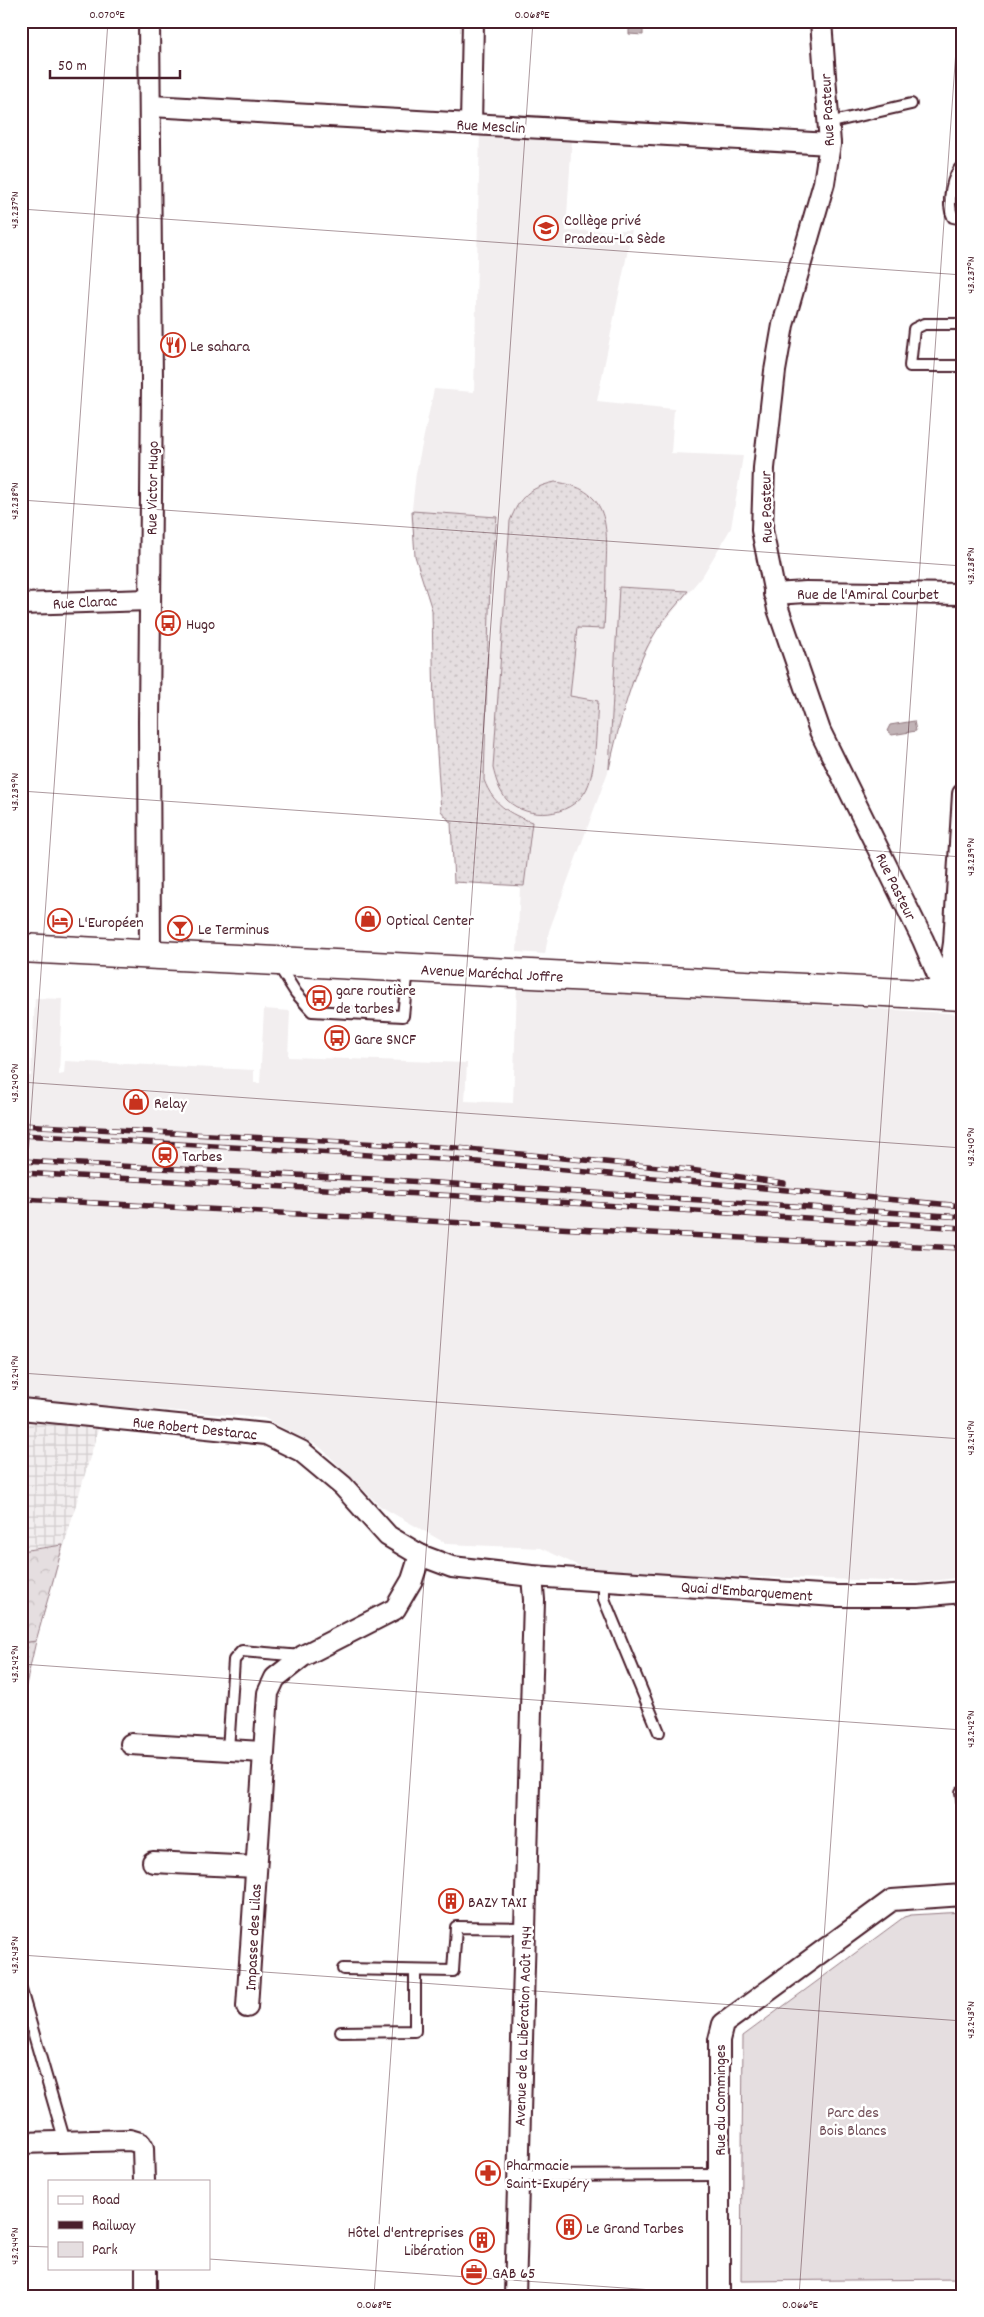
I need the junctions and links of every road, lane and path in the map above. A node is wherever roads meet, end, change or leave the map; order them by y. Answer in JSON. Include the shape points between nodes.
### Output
{"nodes":[{"id":1,"x":150,"y":21,"type":"edge"},
{"id":2,"x":473,"y":21,"type":"edge"},
{"id":3,"x":821,"y":21,"type":"edge"},
{"id":4,"x":911,"y":104,"type":"dead end"},
{"id":5,"x":151,"y":106,"type":"junction"},
{"id":6,"x":828,"y":123,"type":"junction"},
{"id":7,"x":471,"y":124,"type":"junction"},
{"id":8,"x":830,"y":144,"type":"junction"},
{"id":9,"x":963,"y":165,"type":"edge"},
{"id":10,"x":963,"y":219,"type":"edge"},
{"id":11,"x":963,"y":324,"type":"edge"},
{"id":12,"x":963,"y":366,"type":"edge"},
{"id":13,"x":774,"y":594,"type":"junction"},
{"id":14,"x":963,"y":594,"type":"edge"},
{"id":15,"x":149,"y":600,"type":"junction"},
{"id":16,"x":21,"y":604,"type":"edge"},
{"id":17,"x":963,"y":794,"type":"edge"},
{"id":18,"x":21,"y":948,"type":"edge"},
{"id":19,"x":150,"y":955,"type":"junction"},
{"id":20,"x":275,"y":961,"type":"junction"},
{"id":21,"x":408,"y":968,"type":"junction"},
{"id":22,"x":954,"y":995,"type":"edge"},
{"id":23,"x":21,"y":1409,"type":"edge"},
{"id":24,"x":420,"y":1555,"type":"junction"},
{"id":25,"x":532,"y":1576,"type":"junction"},
{"id":26,"x":604,"y":1580,"type":"junction"},
{"id":27,"x":963,"y":1592,"type":"edge"},
{"id":28,"x":303,"y":1656,"type":"junction"},
{"id":29,"x":659,"y":1732,"type":"dead end"},
{"id":30,"x":131,"y":1744,"type":"dead end"},
{"id":31,"x":228,"y":1750,"type":"junction"},
{"id":32,"x":263,"y":1752,"type":"junction"},
{"id":33,"x":961,"y":1792,"type":"dead end"},
{"id":34,"x":963,"y":1807,"type":"edge"},
{"id":35,"x":153,"y":1862,"type":"dead end"},
{"id":36,"x":21,"y":1867,"type":"edge"},
{"id":37,"x":256,"y":1867,"type":"junction"},
{"id":38,"x":21,"y":1876,"type":"edge"},
{"id":39,"x":963,"y":1894,"type":"edge"},
{"id":40,"x":525,"y":1928,"type":"junction"},
{"id":41,"x":343,"y":1969,"type":"dead end"},
{"id":42,"x":415,"y":1971,"type":"junction"},
{"id":43,"x":21,"y":1990,"type":"edge"},
{"id":44,"x":248,"y":2007,"type":"dead end"},
{"id":45,"x":341,"y":2032,"type":"dead end"},
{"id":46,"x":65,"y":2142,"type":"junction"},
{"id":47,"x":21,"y":2143,"type":"edge"},
{"id":48,"x":719,"y":2174,"type":"junction"},
{"id":49,"x":518,"y":2176,"type":"junction"},
{"id":50,"x":144,"y":2180,"type":"edge"},
{"id":51,"x":146,"y":2270,"type":"edge"},
{"id":52,"x":146,"y":2296,"type":"edge"},
{"id":53,"x":515,"y":2296,"type":"edge"},
{"id":54,"x":719,"y":2296,"type":"edge"}],
"edges":[{"from":1,"to":5,"type":"street","name":"Rue Victor Hugo"},
{"from":2,"to":7,"type":"street"},
{"from":3,"to":6,"type":"street","name":"Rue Pasteur"},
{"from":4,"to":6,"type":"lane"},
{"from":5,"to":7,"type":"street","name":"Rue Mesclin"},
{"from":5,"to":15,"type":"street","name":"Rue Victor Hugo"},
{"from":6,"to":8,"type":"street","name":"Rue Pasteur"},
{"from":7,"to":8,"type":"street","name":"Rue Mesclin"},
{"from":8,"to":13,"type":"street","name":"Rue Pasteur","via":[[824,183],[783,325],[775,371],[762,501],[762,530]]},
{"from":9,"to":10,"type":"lane","via":[[955,175],[949,209],[952,217]]},
{"from":11,"to":12,"type":"lane","via":[[924,324],[914,329],[909,359],[910,366]]},
{"from":13,"to":14,"type":"street","name":"Rue de l'Amiral Courbet"},
{"from":13,"to":22,"type":"street","name":"Rue Pasteur","via":[[790,650],[820,731],[923,940]]},
{"from":15,"to":16,"type":"street","name":"Rue Clarac"},
{"from":15,"to":19,"type":"street","name":"Rue Victor Hugo"},
{"from":17,"to":22,"type":"street"},
{"from":18,"to":19,"type":"main road","name":"Avenue Maréchal Joffre"},
{"from":19,"to":20,"type":"main road","name":"Avenue Maréchal Joffre"},
{"from":20,"to":21,"type":"main road","name":"Avenue Maréchal Joffre"},
{"from":20,"to":21,"type":"lane","via":[[312,1011],[403,1016]]},
{"from":21,"to":22,"type":"main road","name":"Avenue Maréchal Joffre"},
{"from":23,"to":24,"type":"street","name":"Rue Robert Destarac","via":[[266,1434],[301,1451],[343,1486],[388,1536]]},
{"from":24,"to":25,"type":"street","name":"Rue Robert Destarac","via":[[452,1567]]},
{"from":24,"to":28,"type":"street","name":"Impasse des Lilas","via":[[412,1580],[395,1609]]},
{"from":25,"to":26,"type":"street","name":"Quai d'Embarquement"},
{"from":25,"to":40,"type":"street","name":"Avenue de la Libération Août 1944"},
{"from":26,"to":27,"type":"street","name":"Quai d'Embarquement","via":[[836,1596],[918,1596]]},
{"from":26,"to":29,"type":"lane","via":[[604,1599]]},
{"from":28,"to":31,"type":"lane","via":[[242,1651],[234,1660]]},
{"from":28,"to":32,"type":"street","name":"Impasse des Lilas","via":[[275,1678],[268,1693]]},
{"from":30,"to":31,"type":"street"},
{"from":31,"to":32,"type":"street"},
{"from":32,"to":37,"type":"street","name":"Impasse des Lilas"},
{"from":33,"to":34,"type":"lane"},
{"from":35,"to":37,"type":"street","name":"Impasse des Lilas"},
{"from":36,"to":38,"type":"lane"},
{"from":37,"to":44,"type":"street","name":"Impasse des Lilas"},
{"from":39,"to":48,"type":"street","name":"Rue du Comminges","via":[[892,1900],[724,2024],[719,2040]]},
{"from":40,"to":42,"type":"lane","via":[[456,1928],[453,1971]]},
{"from":40,"to":49,"type":"street","name":"Avenue de la Libération Août 1944"},
{"from":41,"to":42,"type":"lane"},
{"from":42,"to":45,"type":"lane","via":[[415,2031]]},
{"from":43,"to":46,"type":"lane"},
{"from":46,"to":47,"type":"street"},
{"from":46,"to":50,"type":"street","via":[[130,2140],[140,2143],[144,2148]]},
{"from":48,"to":49,"type":"lane"},
{"from":48,"to":54,"type":"street","name":"Rue du Comminges"},
{"from":49,"to":53,"type":"street","name":"Avenue de la Libération Août 1944"},
{"from":51,"to":52,"type":"street"}]}
